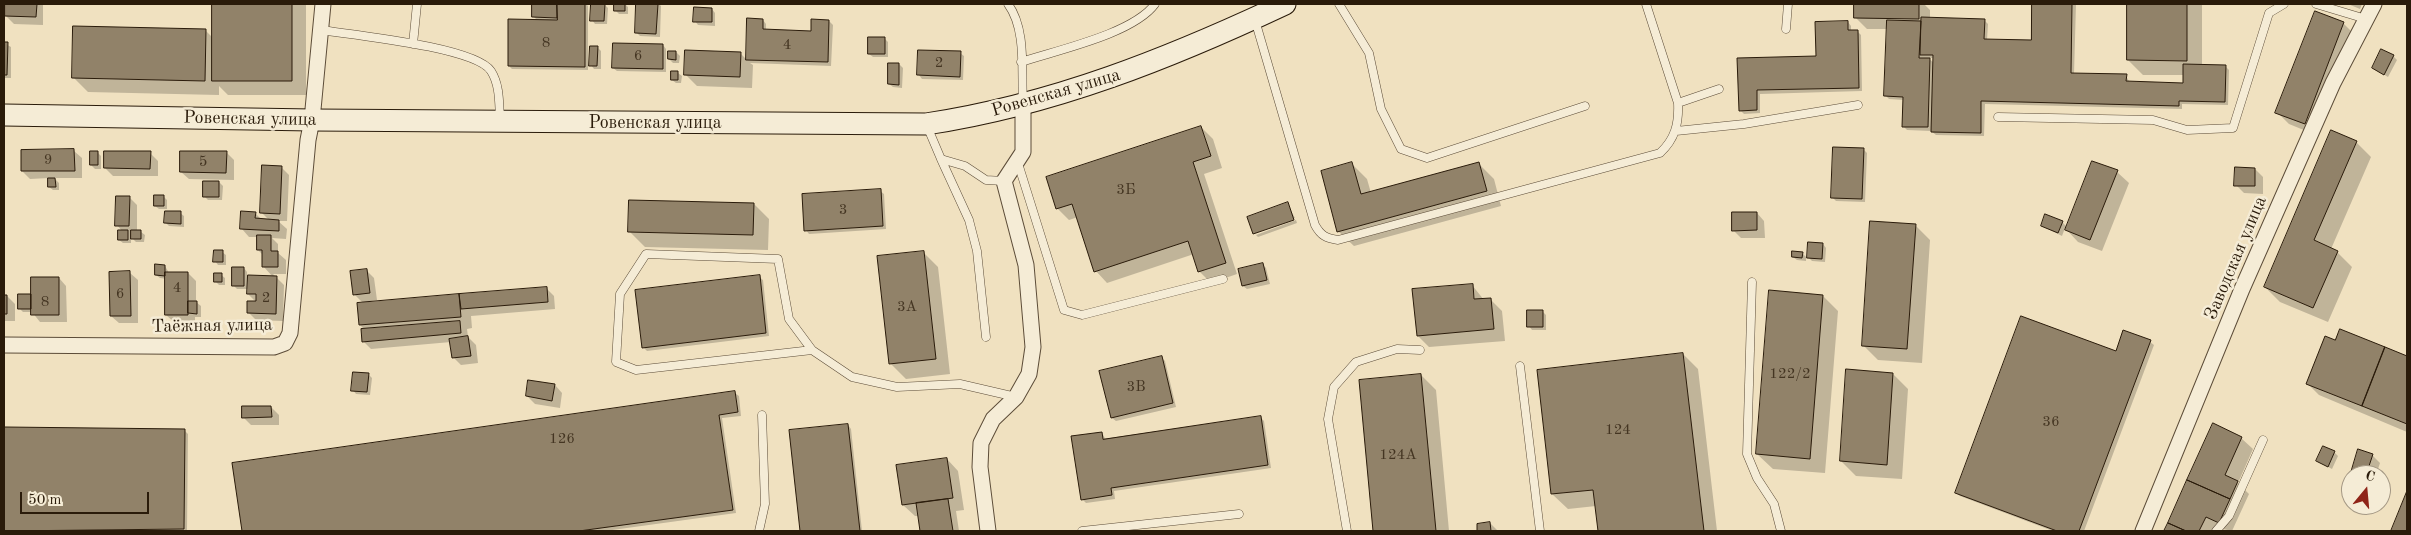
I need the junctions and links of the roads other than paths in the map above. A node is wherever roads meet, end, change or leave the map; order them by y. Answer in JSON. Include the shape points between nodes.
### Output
{"nodes":[{"id":1,"x":323,"y":4,"type":"edge"},
{"id":2,"x":417,"y":4,"type":"edge"},
{"id":3,"x":1008,"y":4,"type":"edge"},
{"id":4,"x":1155,"y":4,"type":"edge"},
{"id":5,"x":1285,"y":4,"type":"edge"},
{"id":6,"x":1339,"y":4,"type":"edge"},
{"id":7,"x":1646,"y":4,"type":"edge"},
{"id":8,"x":1788,"y":4,"type":"edge"},
{"id":9,"x":2284,"y":4,"type":"edge"},
{"id":10,"x":2316,"y":4,"type":"edge"},
{"id":11,"x":2374,"y":4,"type":"edge"},
{"id":12,"x":1254,"y":18,"type":"junction"},
{"id":13,"x":2366,"y":19,"type":"junction"},
{"id":14,"x":1786,"y":29,"type":"dead end"},
{"id":15,"x":321,"y":30,"type":"junction"},
{"id":16,"x":413,"y":44,"type":"junction"},
{"id":17,"x":1021,"y":62,"type":"junction"},
{"id":18,"x":1719,"y":89,"type":"dead end"},
{"id":19,"x":1678,"y":103,"type":"junction"},
{"id":20,"x":1023,"y":105,"type":"junction"},
{"id":21,"x":1858,"y":105,"type":"dead end"},
{"id":22,"x":1586,"y":106,"type":"dead end"},
{"id":23,"x":4,"y":115,"type":"edge"},
{"id":24,"x":1998,"y":117,"type":"dead end"},
{"id":25,"x":312,"y":120,"type":"junction"},
{"id":26,"x":500,"y":122,"type":"junction"},
{"id":27,"x":926,"y":124,"type":"junction"},
{"id":28,"x":1676,"y":131,"type":"junction"},
{"id":29,"x":941,"y":159,"type":"junction"},
{"id":30,"x":1017,"y":160,"type":"junction"},
{"id":31,"x":1004,"y":182,"type":"junction"},
{"id":32,"x":1223,"y":280,"type":"dead end"},
{"id":33,"x":1752,"y":282,"type":"dead end"},
{"id":34,"x":986,"y":337,"type":"dead end"},
{"id":35,"x":4,"y":345,"type":"edge"},
{"id":36,"x":812,"y":350,"type":"junction"},
{"id":37,"x":1420,"y":350,"type":"dead end"},
{"id":38,"x":1520,"y":366,"type":"dead end"},
{"id":39,"x":1016,"y":397,"type":"junction"},
{"id":40,"x":762,"y":415,"type":"dead end"},
{"id":41,"x":2263,"y":440,"type":"dead end"},
{"id":42,"x":1239,"y":514,"type":"dead end"},
{"id":43,"x":759,"y":531,"type":"edge"},
{"id":44,"x":988,"y":531,"type":"edge"},
{"id":45,"x":1082,"y":531,"type":"edge"},
{"id":46,"x":1347,"y":531,"type":"edge"},
{"id":47,"x":1540,"y":531,"type":"edge"},
{"id":48,"x":1781,"y":531,"type":"edge"},
{"id":49,"x":2144,"y":531,"type":"edge"},
{"id":50,"x":2216,"y":531,"type":"edge"}],
"edges":[{"from":1,"to":15,"type":"street","name":"Таёжная улица"},
{"from":2,"to":16,"type":"lane"},
{"from":3,"to":17,"type":"lane","via":[[1017,22]]},
{"from":4,"to":17,"type":"lane","via":[[1142,18],[1120,30]]},
{"from":5,"to":12,"type":"main road","name":"Ровенская улица"},
{"from":6,"to":22,"type":"lane","via":[[1369,53],[1381,108],[1402,149],[1427,158]]},
{"from":7,"to":19,"type":"lane"},
{"from":8,"to":14,"type":"lane"},
{"from":9,"to":24,"type":"lane","via":[[2269,13],[2233,128],[2187,130],[2152,120]]},
{"from":10,"to":13,"type":"lane"},
{"from":11,"to":13,"type":"street","name":"Заводская улица"},
{"from":12,"to":20,"type":"main road","name":"Ровенская улица","via":[[1127,72]]},
{"from":12,"to":28,"type":"lane","via":[[1315,224],[1319,234],[1327,238],[1338,240],[1660,153],[1670,144]]},
{"from":13,"to":49,"type":"street","name":"Заводская улица","via":[[2333,83],[2242,289]]},
{"from":15,"to":16,"type":"lane"},
{"from":15,"to":25,"type":"street","name":"Таёжная улица"},
{"from":16,"to":26,"type":"lane","via":[[478,60],[490,69],[498,90]]},
{"from":17,"to":20,"type":"lane"},
{"from":18,"to":19,"type":"lane"},
{"from":19,"to":28,"type":"lane"},
{"from":20,"to":27,"type":"main road","name":"Ровенская улица"},
{"from":20,"to":30,"type":"street","via":[[1023,152]]},
{"from":21,"to":28,"type":"lane","via":[[1744,124]]},
{"from":23,"to":25,"type":"main road","name":"Ровенская улица"},
{"from":25,"to":26,"type":"main road","name":"Ровенская улица"},
{"from":25,"to":35,"type":"street","name":"Таёжная улица","via":[[290,333],[285,343],[274,347]]},
{"from":26,"to":27,"type":"main road","name":"Ровенская улица"},
{"from":27,"to":29,"type":"lane"},
{"from":29,"to":31,"type":"lane","via":[[965,166],[986,180]]},
{"from":29,"to":34,"type":"lane","via":[[969,220],[977,251]]},
{"from":30,"to":31,"type":"street"},
{"from":30,"to":32,"type":"lane","via":[[1064,310],[1082,314]]},
{"from":31,"to":39,"type":"street","via":[[1026,265],[1033,347],[1029,374]]},
{"from":33,"to":48,"type":"lane","via":[[1747,454],[1757,478],[1774,504]]},
{"from":36,"to":36,"type":"lane","via":[[789,319],[778,259],[646,254],[620,294],[616,362],[636,370]]},
{"from":36,"to":39,"type":"lane","via":[[852,377],[897,387],[960,384]]},
{"from":37,"to":46,"type":"lane","via":[[1396,349],[1356,362],[1334,387],[1328,419]]},
{"from":38,"to":47,"type":"lane"},
{"from":39,"to":44,"type":"street","via":[[993,419],[981,443],[980,467]]},
{"from":40,"to":43,"type":"lane","via":[[765,504]]},
{"from":41,"to":50,"type":"lane","via":[[2229,516]]},
{"from":42,"to":45,"type":"lane"}]}
